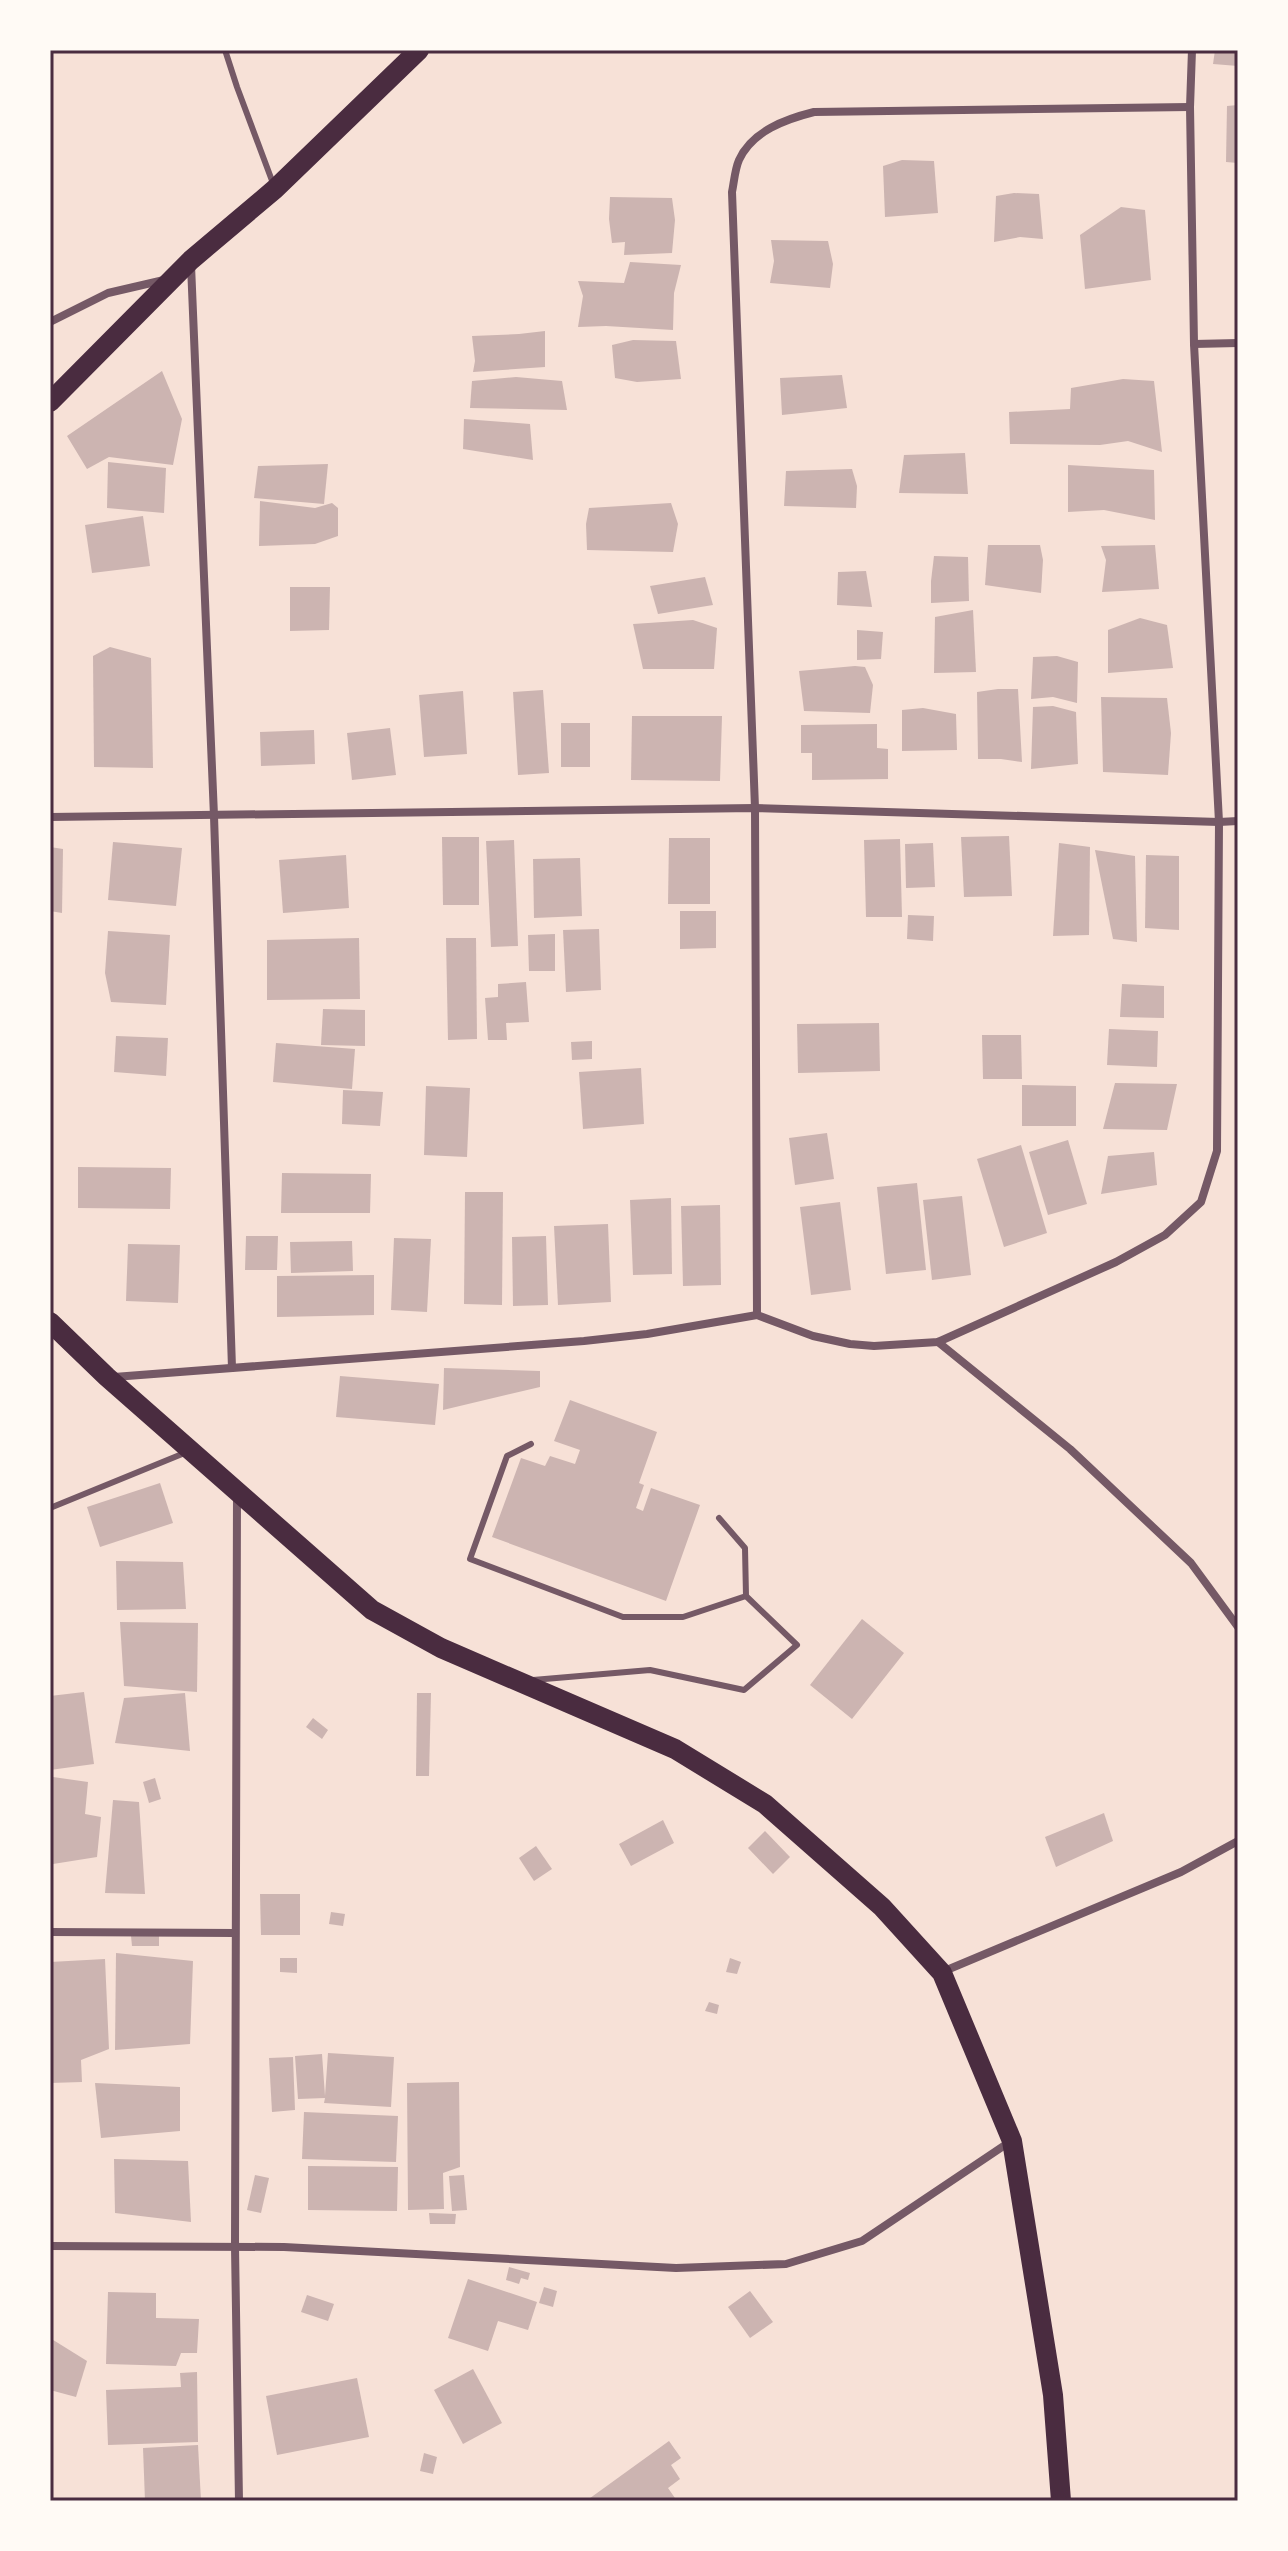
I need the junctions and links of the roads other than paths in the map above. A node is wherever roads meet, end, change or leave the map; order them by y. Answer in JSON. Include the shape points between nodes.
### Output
{"nodes":[{"id":1,"x":225,"y":50,"type":"edge"},
{"id":2,"x":419,"y":50,"type":"edge"},
{"id":3,"x":1192,"y":50,"type":"edge"},
{"id":4,"x":1190,"y":107,"type":"junction"},
{"id":5,"x":275,"y":189,"type":"junction"},
{"id":6,"x":191,"y":260,"type":"junction"},
{"id":7,"x":172,"y":278,"type":"junction"},
{"id":8,"x":50,"y":322,"type":"edge"},
{"id":9,"x":1238,"y":343,"type":"edge"},
{"id":10,"x":1194,"y":344,"type":"junction"},
{"id":11,"x":50,"y":402,"type":"edge"},
{"id":12,"x":755,"y":808,"type":"junction"},
{"id":13,"x":214,"y":816,"type":"junction"},
{"id":14,"x":50,"y":817,"type":"edge"},
{"id":15,"x":1238,"y":821,"type":"edge"},
{"id":16,"x":1219,"y":822,"type":"junction"},
{"id":17,"x":757,"y":1315,"type":"junction"},
{"id":18,"x":51,"y":1323,"type":"edge"},
{"id":19,"x":938,"y":1342,"type":"junction"},
{"id":20,"x":232,"y":1368,"type":"junction"},
{"id":21,"x":107,"y":1377,"type":"junction"},
{"id":22,"x":531,"y":1444,"type":"dead end"},
{"id":23,"x":190,"y":1450,"type":"junction"},
{"id":24,"x":237,"y":1492,"type":"junction"},
{"id":25,"x":50,"y":1508,"type":"edge"},
{"id":26,"x":719,"y":1518,"type":"dead end"},
{"id":27,"x":746,"y":1596,"type":"junction"},
{"id":28,"x":1238,"y":1627,"type":"edge"},
{"id":29,"x":517,"y":1681,"type":"junction"},
{"id":30,"x":1238,"y":1841,"type":"edge"},
{"id":31,"x":50,"y":1932,"type":"edge"},
{"id":32,"x":235,"y":1933,"type":"junction"},
{"id":33,"x":942,"y":1973,"type":"junction"},
{"id":34,"x":1012,"y":2141,"type":"junction"},
{"id":35,"x":50,"y":2246,"type":"edge"},
{"id":36,"x":235,"y":2247,"type":"junction"},
{"id":37,"x":239,"y":2501,"type":"edge"},
{"id":38,"x":1061,"y":2501,"type":"edge"}],
"edges":[{"from":1,"to":5,"type":"lane"},
{"from":2,"to":5,"type":"main road"},
{"from":3,"to":4,"type":"street"},
{"from":4,"to":10,"type":"street"},
{"from":4,"to":12,"type":"street","via":[[814,112],[783,119],[750,144],[739,160],[732,192]]},
{"from":5,"to":6,"type":"main road"},
{"from":6,"to":7,"type":"main road"},
{"from":6,"to":13,"type":"street"},
{"from":7,"to":8,"type":"street","via":[[108,293]]},
{"from":7,"to":11,"type":"main road"},
{"from":9,"to":10,"type":"street"},
{"from":10,"to":16,"type":"street"},
{"from":12,"to":13,"type":"street"},
{"from":12,"to":16,"type":"street"},
{"from":12,"to":17,"type":"street"},
{"from":13,"to":14,"type":"street"},
{"from":13,"to":20,"type":"street"},
{"from":15,"to":16,"type":"street"},
{"from":16,"to":19,"type":"street","via":[[1217,1151],[1201,1202],[1165,1235],[1116,1262]]},
{"from":17,"to":19,"type":"street","via":[[850,1344]]},
{"from":17,"to":20,"type":"street","via":[[584,1341]]},
{"from":18,"to":21,"type":"main road"},
{"from":19,"to":28,"type":"street","via":[[1070,1449],[1191,1563]]},
{"from":20,"to":21,"type":"street"},
{"from":21,"to":23,"type":"main road"},
{"from":22,"to":27,"type":"lane","via":[[507,1456],[470,1559],[623,1617],[683,1617]]},
{"from":23,"to":24,"type":"main road"},
{"from":23,"to":25,"type":"lane"},
{"from":24,"to":29,"type":"main road","via":[[372,1610]]},
{"from":24,"to":32,"type":"street"},
{"from":26,"to":27,"type":"lane","via":[[745,1548]]},
{"from":27,"to":29,"type":"lane","via":[[797,1645],[744,1690],[650,1670]]},
{"from":29,"to":33,"type":"main road","via":[[675,1749],[765,1804],[882,1907]]},
{"from":30,"to":33,"type":"street","via":[[1181,1872]]},
{"from":31,"to":32,"type":"street"},
{"from":32,"to":36,"type":"street"},
{"from":33,"to":34,"type":"main road"},
{"from":34,"to":36,"type":"street","via":[[862,2241],[786,2264],[676,2268]]},
{"from":34,"to":38,"type":"main road","via":[[1053,2395]]},
{"from":35,"to":36,"type":"street"},
{"from":36,"to":37,"type":"street"}]}
